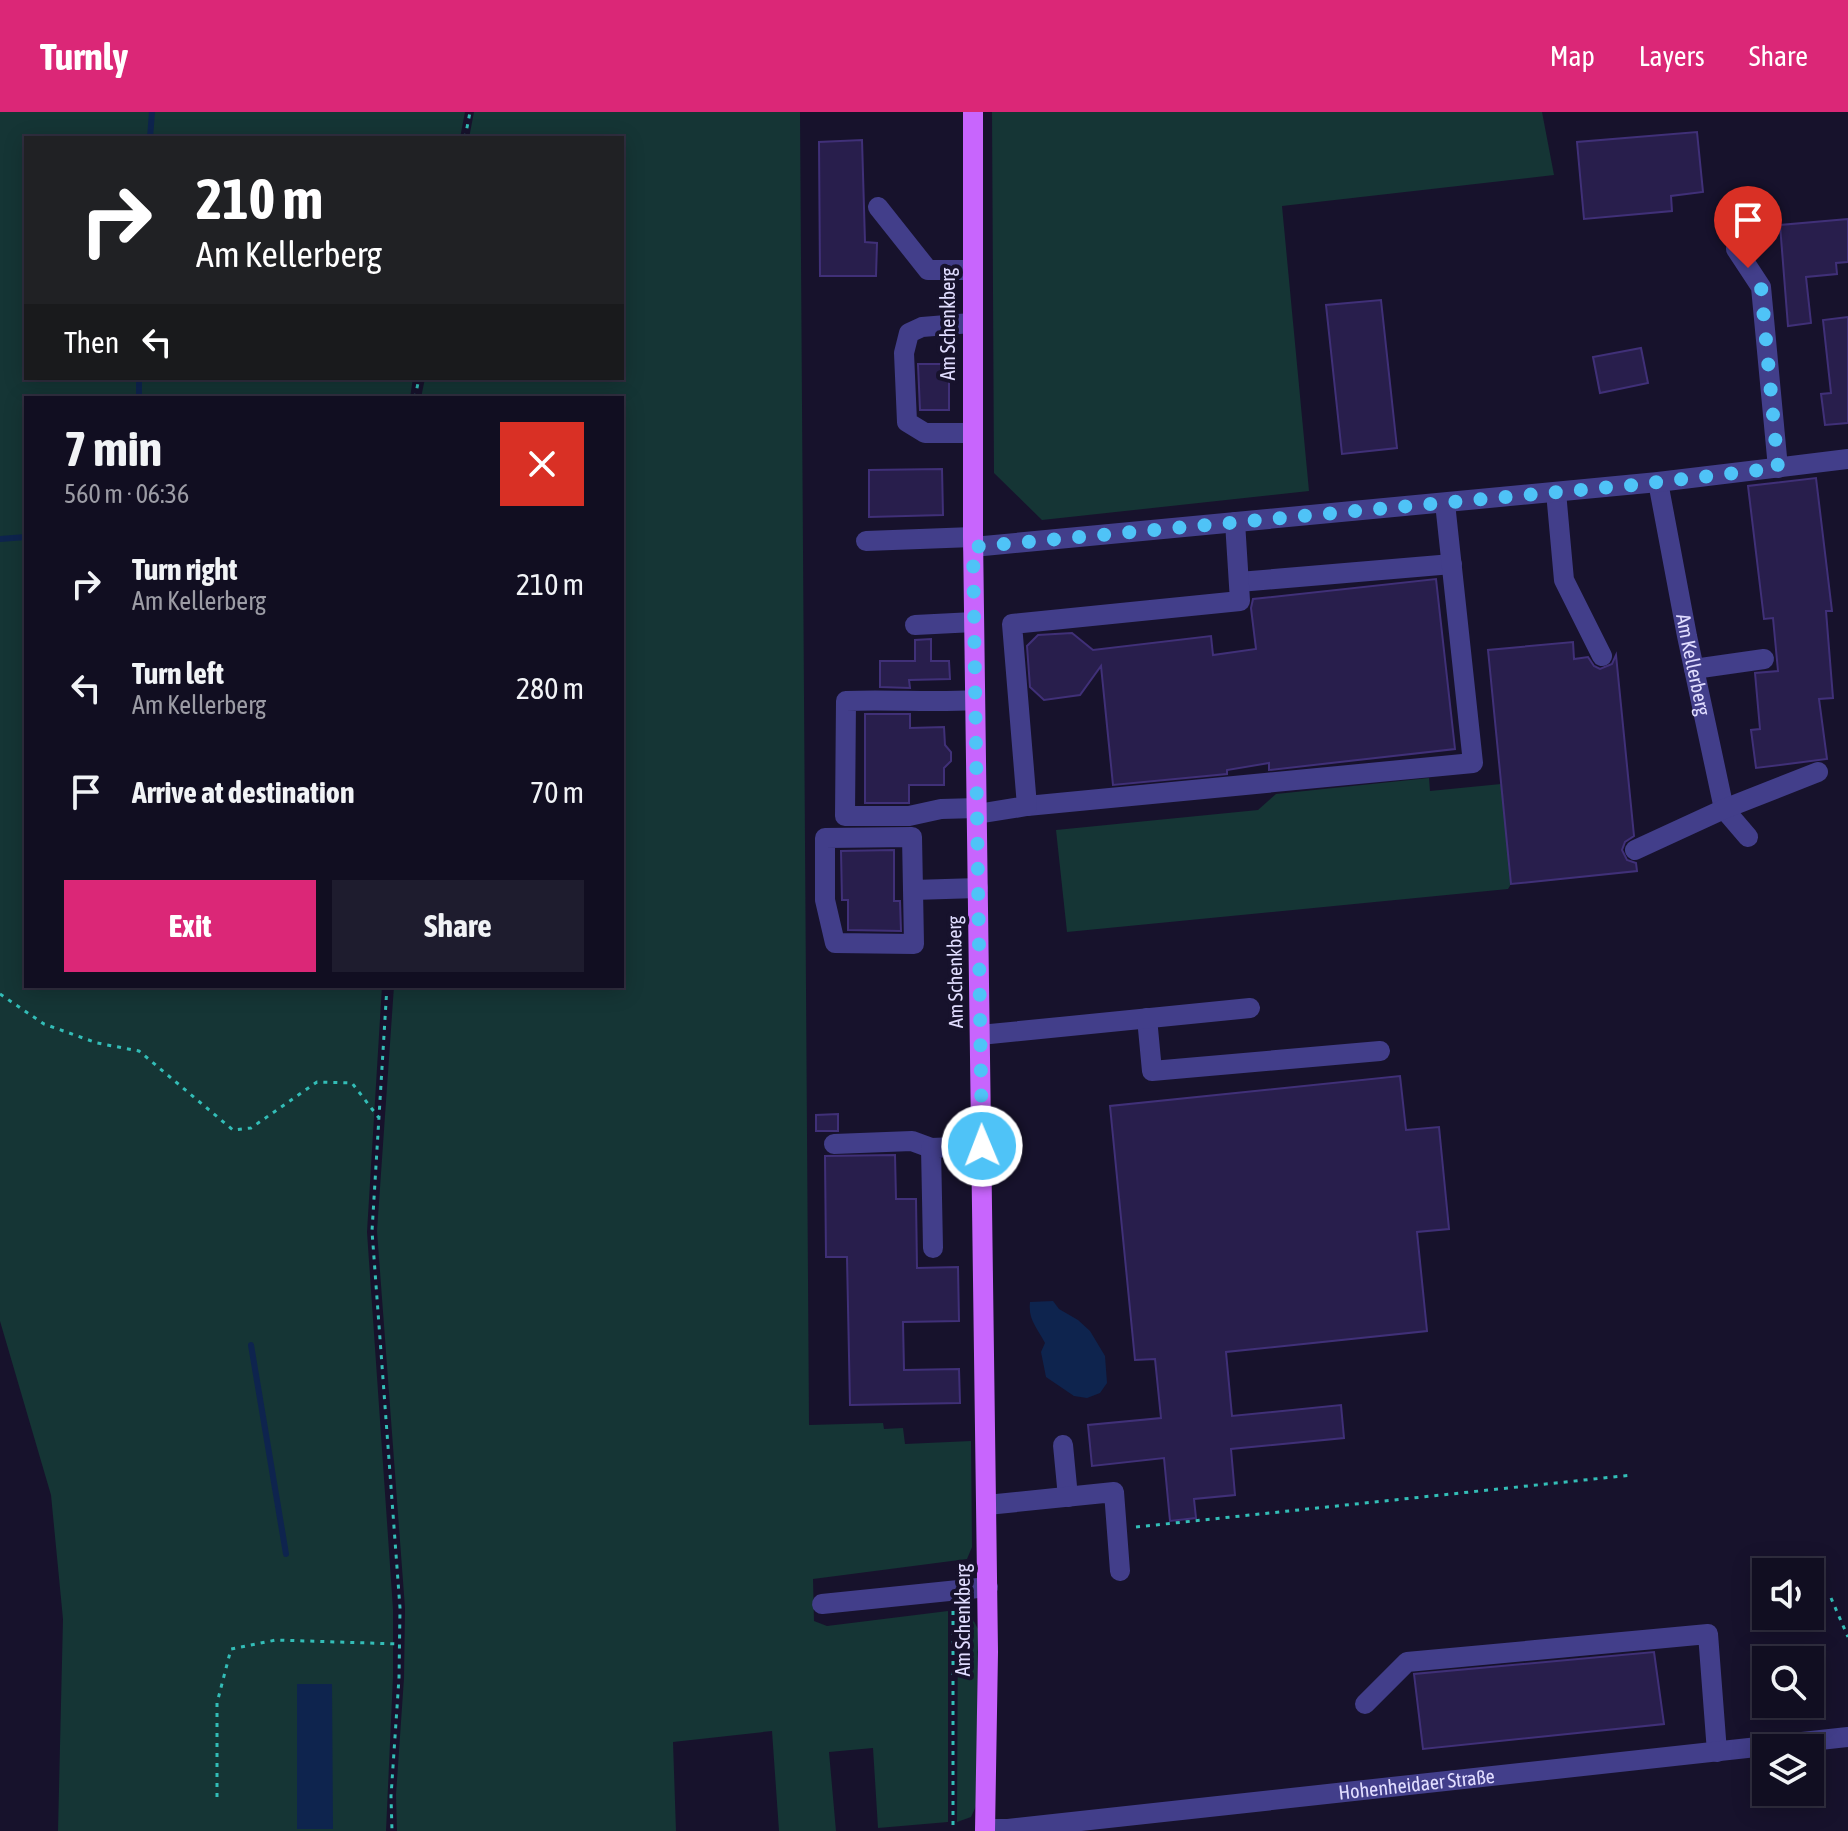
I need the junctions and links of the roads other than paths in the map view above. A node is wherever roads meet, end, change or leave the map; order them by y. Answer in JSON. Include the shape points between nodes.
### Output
{"nodes":[{"id":1,"x":973,"y":112,"type":"edge"},
{"id":2,"x":878,"y":207,"type":"dead end"},
{"id":3,"x":1736,"y":249,"type":"dead end"},
{"id":4,"x":971,"y":270,"type":"junction"},
{"id":5,"x":971,"y":323,"type":"junction"},
{"id":6,"x":972,"y":433,"type":"junction"},
{"id":7,"x":1848,"y":459,"type":"edge"},
{"id":8,"x":1778,"y":468,"type":"junction"},
{"id":9,"x":1658,"y":482,"type":"junction"},
{"id":10,"x":1556,"y":492,"type":"junction"},
{"id":11,"x":1445,"y":503,"type":"junction"},
{"id":12,"x":1235,"y":522,"type":"junction"},
{"id":13,"x":866,"y":541,"type":"dead end"},
{"id":14,"x":973,"y":542,"type":"junction"},
{"id":15,"x":1452,"y":564,"type":"junction"},
{"id":16,"x":1239,"y":582,"type":"junction"},
{"id":17,"x":974,"y":622,"type":"junction"},
{"id":18,"x":915,"y":625,"type":"dead end"},
{"id":19,"x":1602,"y":656,"type":"dead end"},
{"id":20,"x":1764,"y":659,"type":"dead end"},
{"id":21,"x":1694,"y":669,"type":"junction"},
{"id":22,"x":975,"y":700,"type":"junction"},
{"id":23,"x":1818,"y":772,"type":"dead end"},
{"id":24,"x":1027,"y":806,"type":"junction"},
{"id":25,"x":1724,"y":809,"type":"junction"},
{"id":26,"x":977,"y":811,"type":"junction"},
{"id":27,"x":1748,"y":837,"type":"dead end"},
{"id":28,"x":1635,"y":850,"type":"dead end"},
{"id":29,"x":978,"y":888,"type":"junction"},
{"id":30,"x":913,"y":890,"type":"junction"},
{"id":31,"x":1250,"y":1008,"type":"dead end"},
{"id":32,"x":1147,"y":1018,"type":"junction"},
{"id":33,"x":980,"y":1035,"type":"junction"},
{"id":34,"x":1380,"y":1051,"type":"dead end"},
{"id":35,"x":834,"y":1144,"type":"dead end"},
{"id":36,"x":982,"y":1146,"type":"junction"},
{"id":37,"x":931,"y":1148,"type":"junction"},
{"id":38,"x":933,"y":1248,"type":"dead end"},
{"id":39,"x":1063,"y":1445,"type":"dead end"},
{"id":40,"x":1068,"y":1497,"type":"junction"},
{"id":41,"x":987,"y":1505,"type":"junction"},
{"id":42,"x":1120,"y":1571,"type":"dead end"},
{"id":43,"x":988,"y":1587,"type":"junction"},
{"id":44,"x":822,"y":1604,"type":"dead end"},
{"id":45,"x":1365,"y":1704,"type":"dead end"},
{"id":46,"x":1848,"y":1737,"type":"edge"},
{"id":47,"x":1717,"y":1752,"type":"junction"},
{"id":48,"x":985,"y":1830,"type":"edge"}],
"edges":[{"from":1,"to":4,"type":"main road","name":"Am Schenkberg"},
{"from":2,"to":4,"type":"street","via":[[928,270]]},
{"from":3,"to":8,"type":"street","via":[[1761,287]]},
{"from":4,"to":5,"type":"main road","name":"Am Schenkberg"},
{"from":5,"to":6,"type":"main road","name":"Am Schenkberg"},
{"from":5,"to":6,"type":"street","via":[[922,327],[909,333],[904,353],[907,422],[925,433]]},
{"from":6,"to":14,"type":"main road","name":"Am Schenkberg"},
{"from":7,"to":8,"type":"street"},
{"from":8,"to":9,"type":"street"},
{"from":9,"to":10,"type":"street"},
{"from":9,"to":21,"type":"street","name":"Am Kellerberg"},
{"from":10,"to":11,"type":"street"},
{"from":10,"to":19,"type":"street","via":[[1564,580]]},
{"from":11,"to":12,"type":"street"},
{"from":11,"to":15,"type":"street"},
{"from":12,"to":14,"type":"street"},
{"from":12,"to":16,"type":"street"},
{"from":13,"to":14,"type":"street"},
{"from":14,"to":17,"type":"main road","name":"Am Schenkberg"},
{"from":15,"to":16,"type":"street"},
{"from":15,"to":24,"type":"street","via":[[1473,763]]},
{"from":16,"to":24,"type":"street","via":[[1240,601],[1012,624]]},
{"from":17,"to":18,"type":"street"},
{"from":17,"to":22,"type":"main road","name":"Am Schenkberg"},
{"from":20,"to":21,"type":"street"},
{"from":21,"to":25,"type":"street","name":"Am Kellerberg"},
{"from":22,"to":26,"type":"main road","name":"Am Schenkberg"},
{"from":22,"to":26,"type":"street","via":[[846,701],[845,816]]},
{"from":23,"to":25,"type":"street"},
{"from":24,"to":26,"type":"street"},
{"from":25,"to":27,"type":"street","name":"Am Kellerberg"},
{"from":25,"to":28,"type":"street"},
{"from":26,"to":29,"type":"main road","name":"Am Schenkberg"},
{"from":29,"to":30,"type":"street"},
{"from":29,"to":33,"type":"main road","name":"Am Schenkberg"},
{"from":30,"to":30,"type":"street","via":[[914,944],[835,943],[825,900],[825,838],[912,837]]},
{"from":31,"to":32,"type":"street"},
{"from":32,"to":33,"type":"street"},
{"from":32,"to":34,"type":"street","via":[[1152,1071]]},
{"from":33,"to":36,"type":"main road","name":"Am Schenkberg"},
{"from":35,"to":37,"type":"street","via":[[912,1141]]},
{"from":36,"to":37,"type":"street"},
{"from":36,"to":41,"type":"main road","name":"Am Schenkberg"},
{"from":37,"to":38,"type":"street"},
{"from":39,"to":40,"type":"street"},
{"from":40,"to":41,"type":"street"},
{"from":40,"to":42,"type":"street","via":[[1114,1492]]},
{"from":41,"to":43,"type":"main road","name":"Am Schenkberg"},
{"from":43,"to":44,"type":"street"},
{"from":43,"to":48,"type":"main road","name":"Am Schenkberg"},
{"from":45,"to":47,"type":"street","via":[[1407,1662],[1708,1634]]},
{"from":46,"to":47,"type":"street","name":"Hohenheidaer Straße"},
{"from":47,"to":48,"type":"street","name":"Hohenheidaer Straße"}]}
